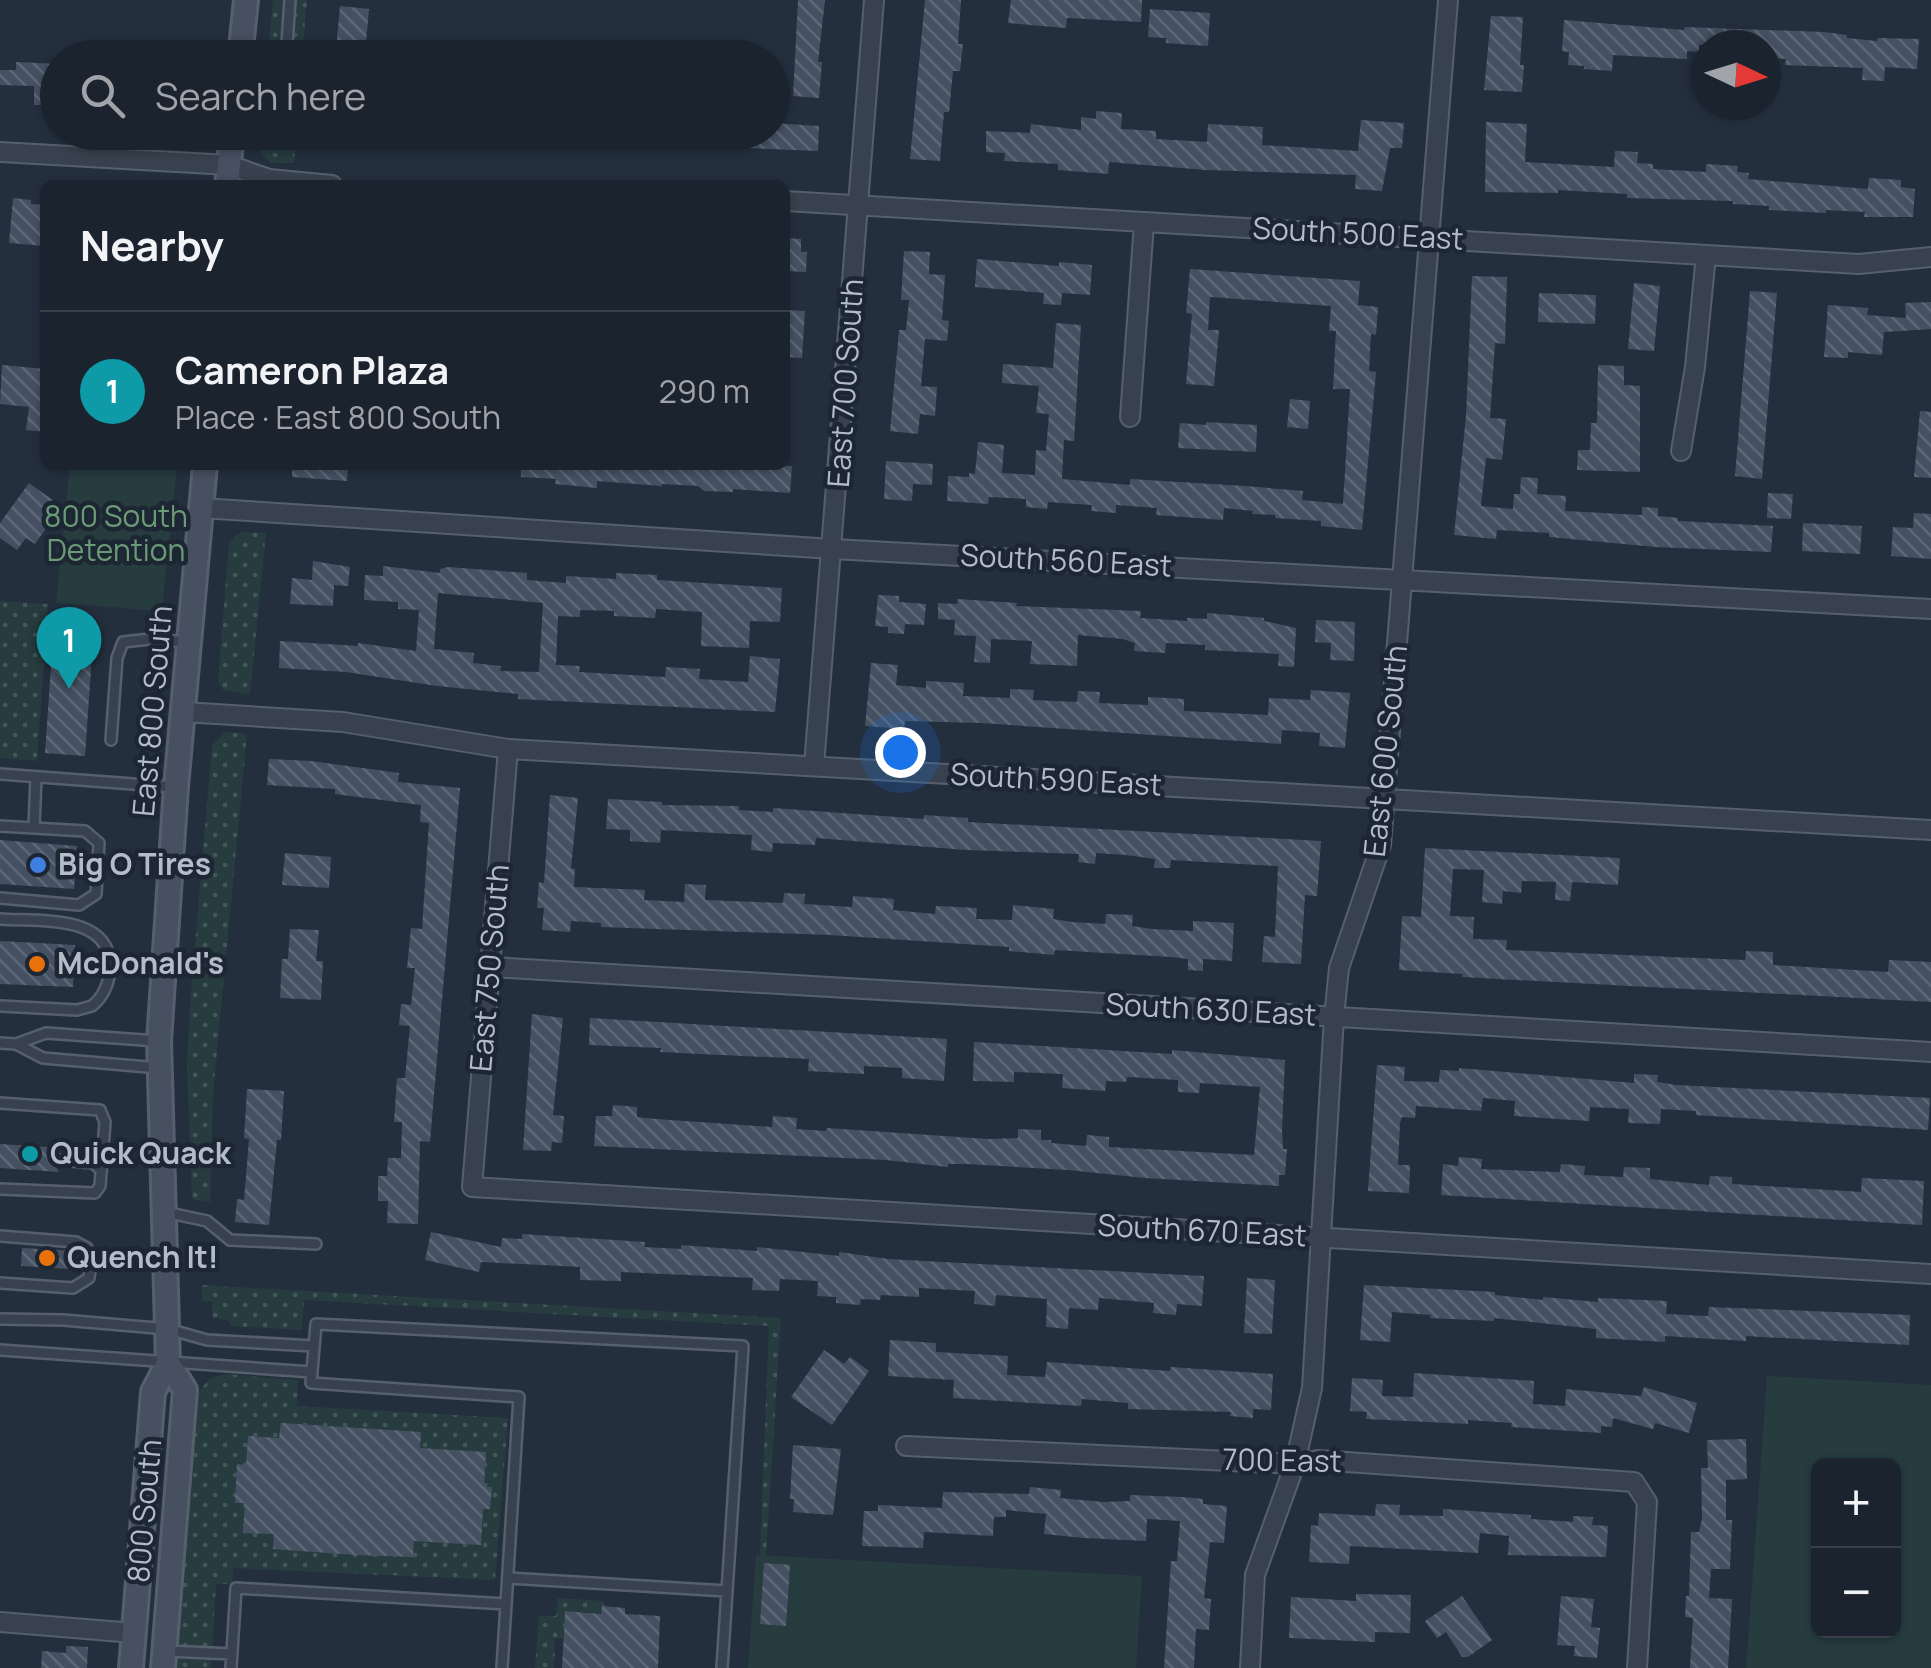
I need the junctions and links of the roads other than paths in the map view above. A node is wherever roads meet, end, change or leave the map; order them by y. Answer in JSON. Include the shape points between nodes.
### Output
{"nodes":[{"id":1,"x":246,"y":0,"type":"edge"},
{"id":2,"x":290,"y":0,"type":"edge"},
{"id":3,"x":874,"y":0,"type":"edge"},
{"id":4,"x":1448,"y":0,"type":"edge"},
{"id":5,"x":242,"y":40,"type":"edge"},
{"id":6,"x":287,"y":40,"type":"edge"},
{"id":7,"x":230,"y":150,"type":"edge"},
{"id":8,"x":0,"y":152,"type":"edge"},
{"id":9,"x":228,"y":175,"type":"edge"},
{"id":10,"x":279,"y":180,"type":"edge"},
{"id":11,"x":790,"y":201,"type":"edge"},
{"id":12,"x":859,"y":205,"type":"junction"},
{"id":13,"x":1144,"y":223,"type":"junction"},
{"id":14,"x":1429,"y":238,"type":"junction"},
{"id":15,"x":1706,"y":254,"type":"junction"},
{"id":16,"x":1931,"y":257,"type":"edge"},
{"id":17,"x":1130,"y":417,"type":"dead end"},
{"id":18,"x":1681,"y":451,"type":"dead end"},
{"id":19,"x":204,"y":470,"type":"edge"},
{"id":20,"x":201,"y":508,"type":"junction"},
{"id":21,"x":833,"y":548,"type":"junction"},
{"id":22,"x":1403,"y":579,"type":"junction"},
{"id":23,"x":1931,"y":609,"type":"edge"},
{"id":24,"x":190,"y":643,"type":"junction"},
{"id":25,"x":184,"y":712,"type":"junction"},
{"id":26,"x":110,"y":740,"type":"dead end"},
{"id":27,"x":508,"y":749,"type":"junction"},
{"id":28,"x":814,"y":766,"type":"junction"},
{"id":29,"x":0,"y":774,"type":"edge"},
{"id":30,"x":36,"y":777,"type":"junction"},
{"id":31,"x":176,"y":787,"type":"junction"},
{"id":32,"x":1386,"y":800,"type":"junction"},
{"id":33,"x":0,"y":826,"type":"edge"},
{"id":34,"x":34,"y":827,"type":"junction"},
{"id":35,"x":1931,"y":830,"type":"edge"},
{"id":36,"x":0,"y":898,"type":"edge"},
{"id":37,"x":0,"y":919,"type":"edge"},
{"id":38,"x":491,"y":967,"type":"junction"},
{"id":39,"x":0,"y":1006,"type":"edge"},
{"id":40,"x":1334,"y":1017,"type":"junction"},
{"id":41,"x":160,"y":1041,"type":"junction"},
{"id":42,"x":0,"y":1043,"type":"edge"},
{"id":43,"x":16,"y":1044,"type":"junction"},
{"id":44,"x":1931,"y":1052,"type":"edge"},
{"id":45,"x":159,"y":1068,"type":"junction"},
{"id":46,"x":0,"y":1103,"type":"edge"},
{"id":47,"x":60,"y":1160,"type":"dead end"},
{"id":48,"x":101,"y":1170,"type":"junction"},
{"id":49,"x":472,"y":1187,"type":"joint"},
{"id":50,"x":0,"y":1189,"type":"edge"},
{"id":51,"x":166,"y":1208,"type":"junction"},
{"id":52,"x":0,"y":1236,"type":"edge"},
{"id":53,"x":1321,"y":1238,"type":"junction"},
{"id":54,"x":316,"y":1244,"type":"dead end"},
{"id":55,"x":1931,"y":1274,"type":"edge"},
{"id":56,"x":0,"y":1283,"type":"edge"},
{"id":57,"x":0,"y":1319,"type":"edge"},
{"id":58,"x":168,"y":1329,"type":"junction"},
{"id":59,"x":314,"y":1346,"type":"junction"},
{"id":60,"x":0,"y":1350,"type":"edge"},
{"id":61,"x":168,"y":1363,"type":"junction"},
{"id":62,"x":312,"y":1372,"type":"junction"},
{"id":63,"x":906,"y":1446,"type":"dead end"},
{"id":64,"x":1295,"y":1464,"type":"junction"},
{"id":65,"x":508,"y":1578,"type":"junction"},
{"id":66,"x":727,"y":1592,"type":"junction"},
{"id":67,"x":506,"y":1604,"type":"junction"},
{"id":68,"x":0,"y":1622,"type":"edge"},
{"id":69,"x":134,"y":1633,"type":"junction"},
{"id":70,"x":232,"y":1654,"type":"junction"},
{"id":71,"x":163,"y":1660,"type":"edge"},
{"id":72,"x":131,"y":1668,"type":"edge"},
{"id":73,"x":231,"y":1668,"type":"edge"},
{"id":74,"x":502,"y":1668,"type":"edge"},
{"id":75,"x":722,"y":1668,"type":"edge"},
{"id":76,"x":1250,"y":1668,"type":"edge"},
{"id":77,"x":1637,"y":1668,"type":"edge"}],
"edges":[{"from":1,"to":5,"type":"main road"},
{"from":2,"to":6,"type":"lane"},
{"from":3,"to":12,"type":"street","name":"East 700 South"},
{"from":4,"to":14,"type":"street","name":"East 600 South"},
{"from":7,"to":9,"type":"main road"},
{"from":8,"to":9,"type":"street"},
{"from":9,"to":10,"type":"street"},
{"from":11,"to":12,"type":"street","name":"South 500 East"},
{"from":12,"to":13,"type":"street","name":"South 500 East"},
{"from":12,"to":21,"type":"street","name":"East 700 South"},
{"from":13,"to":14,"type":"street","name":"South 500 East"},
{"from":13,"to":17,"type":"street"},
{"from":14,"to":15,"type":"street","name":"South 500 East"},
{"from":14,"to":22,"type":"street","name":"East 600 South"},
{"from":15,"to":16,"type":"street","name":"South 500 East","via":[[1859,264]]},
{"from":15,"to":18,"type":"street"},
{"from":19,"to":20,"type":"main road","name":"East 800 South"},
{"from":20,"to":21,"type":"street","name":"South 560 East"},
{"from":20,"to":24,"type":"main road","name":"East 800 South"},
{"from":21,"to":22,"type":"street","name":"South 560 East"},
{"from":21,"to":28,"type":"street","name":"East 700 South"},
{"from":22,"to":23,"type":"street","name":"South 560 East"},
{"from":22,"to":32,"type":"street","name":"East 600 South"},
{"from":24,"to":25,"type":"main road","name":"East 800 South"},
{"from":24,"to":26,"type":"lane","via":[[122,642]]},
{"from":25,"to":27,"type":"street","name":"South 590 East","via":[[343,722]]},
{"from":25,"to":31,"type":"main road","name":"East 800 South"},
{"from":27,"to":28,"type":"street","name":"South 590 East"},
{"from":27,"to":38,"type":"street","name":"East 750 South"},
{"from":28,"to":32,"type":"street","name":"South 590 East"},
{"from":29,"to":30,"type":"lane"},
{"from":30,"to":31,"type":"lane"},
{"from":30,"to":34,"type":"lane"},
{"from":31,"to":41,"type":"main road","name":"East 800 South"},
{"from":32,"to":35,"type":"street","name":"South 590 East"},
{"from":32,"to":40,"type":"street","name":"East 600 South","via":[[1382,845],[1339,968]]},
{"from":33,"to":34,"type":"lane"},
{"from":34,"to":36,"type":"lane","via":[[84,831],[99,843],[96,894],[79,905]]},
{"from":37,"to":39,"type":"lane","via":[[88,928],[102,938],[110,969],[102,998],[92,1006]]},
{"from":38,"to":40,"type":"street","name":"South 630 East"},
{"from":38,"to":49,"type":"street","name":"East 750 South"},
{"from":40,"to":44,"type":"street","name":"South 630 East"},
{"from":40,"to":53,"type":"street","name":"East 600 South"},
{"from":41,"to":43,"type":"lane","via":[[46,1033]]},
{"from":41,"to":45,"type":"main road","name":"East 800 South"},
{"from":42,"to":43,"type":"lane"},
{"from":43,"to":45,"type":"lane","via":[[43,1058]]},
{"from":45,"to":51,"type":"main road","name":"East 800 South"},
{"from":46,"to":48,"type":"lane","via":[[100,1110]]},
{"from":47,"to":48,"type":"lane"},
{"from":48,"to":50,"type":"lane","via":[[95,1193]]},
{"from":49,"to":53,"type":"street","name":"South 670 East"},
{"from":51,"to":54,"type":"lane","via":[[207,1221],[230,1240]]},
{"from":51,"to":58,"type":"main road","name":"800 South"},
{"from":52,"to":56,"type":"lane","via":[[76,1242],[92,1256],[89,1278],[72,1288]]},
{"from":53,"to":55,"type":"street","name":"South 670 East"},
{"from":53,"to":64,"type":"street","name":"East 600 South","via":[[1312,1388]]},
{"from":57,"to":58,"type":"lane"},
{"from":58,"to":59,"type":"lane","via":[[207,1340]]},
{"from":58,"to":61,"type":"main road","name":"800 South"},
{"from":59,"to":62,"type":"lane"},
{"from":59,"to":66,"type":"lane","via":[[316,1324],[743,1346]]},
{"from":60,"to":61,"type":"lane"},
{"from":61,"to":62,"type":"lane"},
{"from":61,"to":69,"type":"main road","name":"800 South","via":[[153,1392]]},
{"from":61,"to":71,"type":"main road","name":"800 South","via":[[185,1390]]},
{"from":62,"to":65,"type":"lane","via":[[311,1383],[520,1397]]},
{"from":63,"to":64,"type":"street","name":"700 East"},
{"from":64,"to":76,"type":"street","name":"East 600 South","via":[[1255,1575]]},
{"from":64,"to":77,"type":"street","name":"700 East","via":[[1318,1460],[1634,1482],[1647,1502]]},
{"from":65,"to":66,"type":"lane"},
{"from":65,"to":67,"type":"lane"},
{"from":66,"to":75,"type":"lane"},
{"from":67,"to":70,"type":"lane","via":[[236,1588]]},
{"from":67,"to":74,"type":"lane"},
{"from":68,"to":69,"type":"street"},
{"from":69,"to":72,"type":"main road","name":"800 South"},
{"from":70,"to":71,"type":"lane"},
{"from":70,"to":73,"type":"lane"}]}
